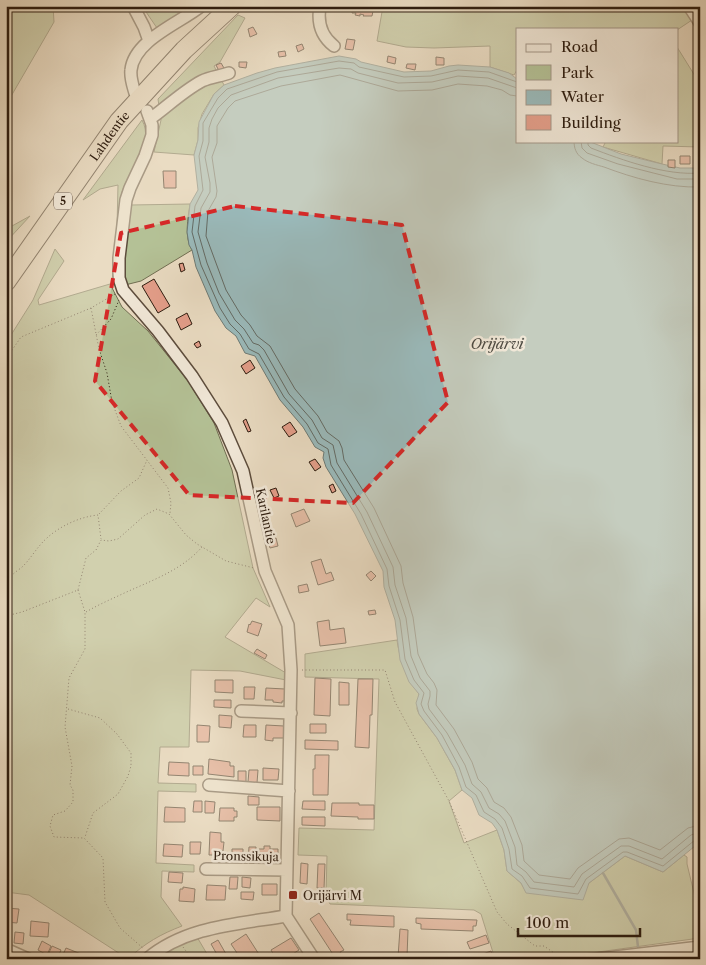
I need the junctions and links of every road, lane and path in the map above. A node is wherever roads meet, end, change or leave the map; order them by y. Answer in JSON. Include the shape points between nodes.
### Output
{"nodes":[{"id":1,"x":133,"y":6,"type":"edge"},
{"id":2,"x":201,"y":6,"type":"edge"},
{"id":3,"x":232,"y":6,"type":"edge"},
{"id":4,"x":320,"y":6,"type":"edge"},
{"id":5,"x":688,"y":6,"type":"edge"},
{"id":6,"x":700,"y":23,"type":"edge"},
{"id":7,"x":149,"y":41,"type":"junction"},
{"id":8,"x":334,"y":46,"type":"dead end"},
{"id":9,"x":229,"y":73,"type":"dead end"},
{"id":10,"x":135,"y":93,"type":"dead end"},
{"id":11,"x":6,"y":282,"type":"edge"},
{"id":12,"x":123,"y":290,"type":"junction"},
{"id":13,"x":91,"y":308,"type":"junction"},
{"id":14,"x":96,"y":335,"type":"junction"},
{"id":15,"x":6,"y":358,"type":"edge"},
{"id":16,"x":147,"y":460,"type":"junction"},
{"id":17,"x":170,"y":514,"type":"junction"},
{"id":18,"x":98,"y":515,"type":"junction"},
{"id":19,"x":101,"y":540,"type":"junction"},
{"id":20,"x":202,"y":546,"type":"junction"},
{"id":21,"x":265,"y":571,"type":"junction"},
{"id":22,"x":6,"y":581,"type":"edge"},
{"id":23,"x":78,"y":590,"type":"junction"},
{"id":24,"x":85,"y":612,"type":"junction"},
{"id":25,"x":6,"y":616,"type":"edge"},
{"id":26,"x":300,"y":670,"type":"dead end"},
{"id":27,"x":67,"y":709,"type":"junction"},
{"id":28,"x":241,"y":711,"type":"dead end"},
{"id":29,"x":291,"y":713,"type":"junction"},
{"id":30,"x":209,"y":785,"type":"dead end"},
{"id":31,"x":289,"y":791,"type":"junction"},
{"id":32,"x":84,"y":838,"type":"junction"},
{"id":33,"x":206,"y":869,"type":"dead end"},
{"id":34,"x":286,"y":870,"type":"junction"},
{"id":35,"x":286,"y":916,"type":"junction"},
{"id":36,"x":177,"y":939,"type":"junction"},
{"id":37,"x":700,"y":947,"type":"edge"},
{"id":38,"x":6,"y":952,"type":"edge"},
{"id":39,"x":147,"y":955,"type":"edge"},
{"id":40,"x":28,"y":959,"type":"edge"},
{"id":41,"x":192,"y":959,"type":"edge"},
{"id":42,"x":314,"y":959,"type":"edge"},
{"id":43,"x":557,"y":959,"type":"edge"},
{"id":44,"x":598,"y":959,"type":"edge"}],
"edges":[{"from":1,"to":7,"type":"street"},
{"from":2,"to":7,"type":"street"},
{"from":3,"to":11,"type":"highway","name":"Lahdentie","number":"5","via":[[184,50],[119,121]]},
{"from":4,"to":8,"type":"street","via":[[325,39]]},
{"from":5,"to":6,"type":"street"},
{"from":7,"to":10,"type":"street","via":[[140,49],[133,64],[131,80]]},
{"from":9,"to":12,"type":"street","name":"Karilantie","via":[[204,80],[148,115],[152,125],[150,144],[126,200],[118,269]]},
{"from":12,"to":13,"type":"path"},
{"from":12,"to":14,"type":"path","via":[[110,319]]},
{"from":12,"to":21,"type":"street","name":"Karilantie","via":[[192,376],[222,423],[243,471]]},
{"from":13,"to":14,"type":"path"},
{"from":13,"to":15,"type":"path","via":[[21,337]]},
{"from":14,"to":16,"type":"path","via":[[121,426]]},
{"from":16,"to":17,"type":"path","via":[[168,488]]},
{"from":16,"to":18,"type":"path","via":[[139,478]]},
{"from":17,"to":19,"type":"path","via":[[157,509],[145,515],[118,539]]},
{"from":17,"to":20,"type":"path","via":[[186,535]]},
{"from":18,"to":19,"type":"path"},
{"from":18,"to":22,"type":"path","via":[[84,517],[62,528],[43,542]]},
{"from":19,"to":23,"type":"path","via":[[96,550],[86,558]]},
{"from":20,"to":21,"type":"path","via":[[226,561]]},
{"from":20,"to":24,"type":"path","via":[[193,558],[176,568]]},
{"from":21,"to":29,"type":"street","name":"Karilantie","via":[[288,626]]},
{"from":23,"to":24,"type":"path"},
{"from":23,"to":25,"type":"path"},
{"from":24,"to":27,"type":"path","via":[[85,649],[69,678]]},
{"from":26,"to":43,"type":"path","via":[[385,670],[395,702],[449,801],[496,912],[534,946],[544,946]]},
{"from":27,"to":32,"type":"path","via":[[65,727],[74,802],[65,811],[53,815],[50,826],[54,837]]},
{"from":27,"to":32,"type":"path","via":[[100,718],[131,753],[128,776],[118,794],[93,812]]},
{"from":28,"to":29,"type":"street"},
{"from":29,"to":31,"type":"street","name":"Karilantie"},
{"from":30,"to":31,"type":"street"},
{"from":31,"to":34,"type":"street","name":"Karilantie"},
{"from":32,"to":39,"type":"path","via":[[103,858],[105,902],[120,928]]},
{"from":33,"to":34,"type":"street","name":"Pronssikuja"},
{"from":34,"to":35,"type":"street","name":"Karilantie"},
{"from":35,"to":36,"type":"street","via":[[208,929]]},
{"from":35,"to":42,"type":"street"},
{"from":36,"to":39,"type":"street"},
{"from":36,"to":41,"type":"path"},
{"from":37,"to":44,"type":"street"},
{"from":38,"to":40,"type":"street"}]}
